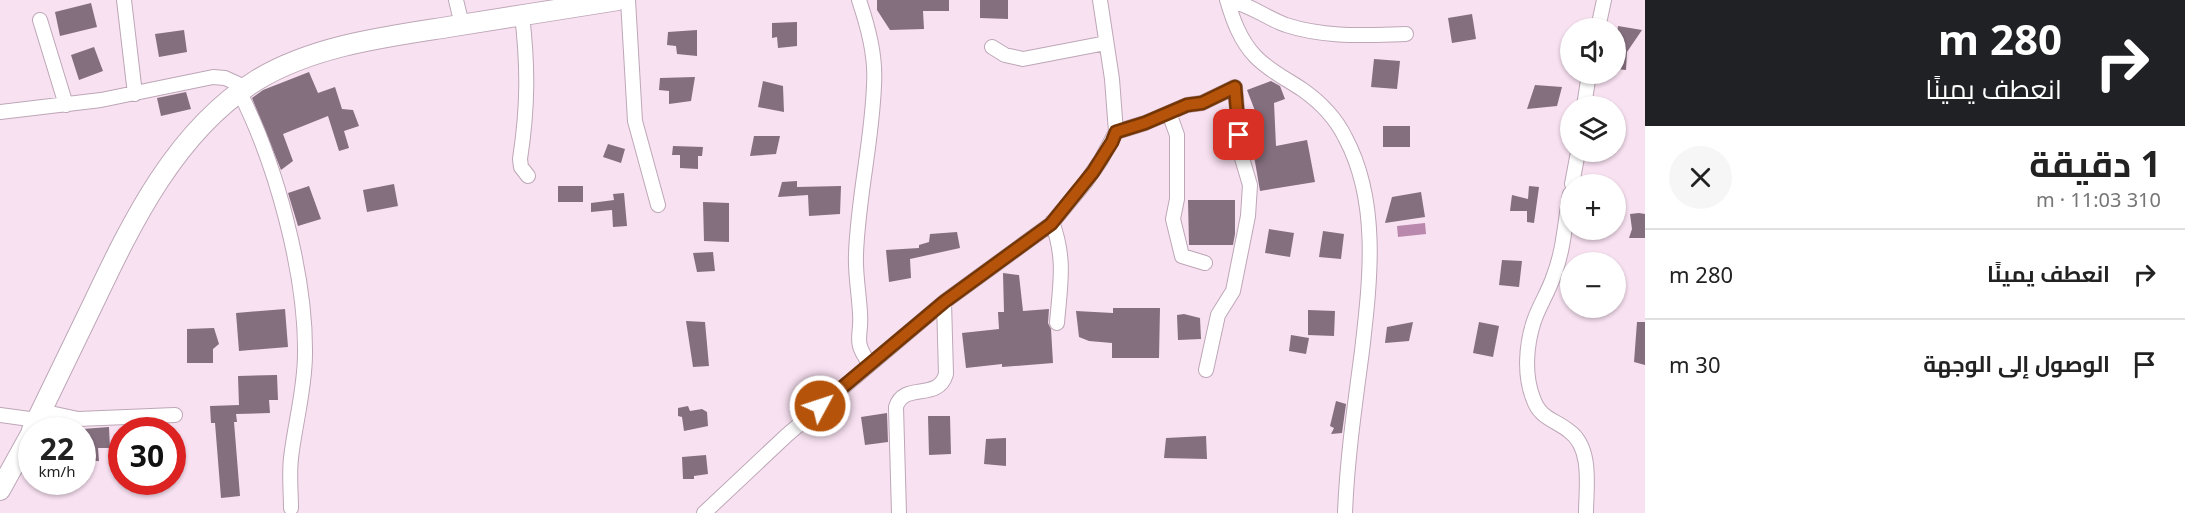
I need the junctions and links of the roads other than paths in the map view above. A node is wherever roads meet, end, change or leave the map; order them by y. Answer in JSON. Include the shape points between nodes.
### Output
{"nodes":[{"id":1,"x":124,"y":0,"type":"edge"},
{"id":2,"x":456,"y":0,"type":"edge"},
{"id":3,"x":618,"y":0,"type":"edge"},
{"id":4,"x":628,"y":0,"type":"edge"},
{"id":5,"x":859,"y":0,"type":"edge"},
{"id":6,"x":1100,"y":0,"type":"edge"},
{"id":7,"x":1227,"y":0,"type":"edge"},
{"id":8,"x":1604,"y":0,"type":"edge"},
{"id":9,"x":522,"y":15,"type":"junction"},
{"id":10,"x":1600,"y":18,"type":"edge"},
{"id":11,"x":40,"y":20,"type":"dead end"},
{"id":12,"x":462,"y":25,"type":"junction"},
{"id":13,"x":1406,"y":34,"type":"dead end"},
{"id":14,"x":1106,"y":43,"type":"junction"},
{"id":15,"x":992,"y":47,"type":"dead end"},
{"id":16,"x":243,"y":91,"type":"junction"},
{"id":17,"x":135,"y":94,"type":"junction"},
{"id":18,"x":66,"y":105,"type":"junction"},
{"id":19,"x":0,"y":112,"type":"edge"},
{"id":20,"x":1169,"y":113,"type":"junction"},
{"id":21,"x":1116,"y":132,"type":"junction"},
{"id":22,"x":528,"y":176,"type":"dead end"},
{"id":23,"x":658,"y":205,"type":"dead end"},
{"id":24,"x":1052,"y":222,"type":"junction"},
{"id":25,"x":1563,"y":240,"type":"edge"},
{"id":26,"x":1205,"y":263,"type":"dead end"},
{"id":27,"x":944,"y":302,"type":"junction"},
{"id":28,"x":1058,"y":323,"type":"dead end"},
{"id":29,"x":870,"y":364,"type":"junction"},
{"id":30,"x":1206,"y":370,"type":"dead end"},
{"id":31,"x":0,"y":415,"type":"edge"},
{"id":32,"x":175,"y":415,"type":"dead end"},
{"id":33,"x":39,"y":417,"type":"edge"},
{"id":34,"x":96,"y":418,"type":"edge"},
{"id":35,"x":18,"y":419,"type":"edge"},
{"id":36,"x":18,"y":456,"type":"edge"},
{"id":37,"x":0,"y":490,"type":"edge"},
{"id":38,"x":291,"y":508,"type":"dead end"},
{"id":39,"x":704,"y":513,"type":"edge"},
{"id":40,"x":899,"y":513,"type":"edge"},
{"id":41,"x":1346,"y":513,"type":"edge"},
{"id":42,"x":1586,"y":513,"type":"edge"}],
"edges":[{"from":1,"to":17,"type":"street"},
{"from":2,"to":12,"type":"street"},
{"from":3,"to":9,"type":"street"},
{"from":4,"to":23,"type":"street","via":[[635,122]]},
{"from":5,"to":29,"type":"street","via":[[869,32],[874,82],[855,255],[860,317],[857,338]]},
{"from":6,"to":14,"type":"street"},
{"from":7,"to":13,"type":"street","via":[[1286,25],[1321,33]]},
{"from":7,"to":41,"type":"street","via":[[1239,34],[1256,57],[1305,91],[1334,120],[1355,158],[1362,183],[1368,215],[1370,276]]},
{"from":8,"to":10,"type":"street"},
{"from":9,"to":12,"type":"street"},
{"from":9,"to":22,"type":"street","via":[[528,71],[520,159]]},
{"from":11,"to":18,"type":"street"},
{"from":12,"to":16,"type":"street","via":[[382,38],[323,53],[294,62]]},
{"from":14,"to":15,"type":"street","via":[[1023,59]]},
{"from":14,"to":21,"type":"street"},
{"from":16,"to":17,"type":"street","via":[[225,78],[213,77]]},
{"from":16,"to":33,"type":"street","via":[[204,125],[174,160],[135,219]]},
{"from":16,"to":38,"type":"street","via":[[289,231],[302,298],[305,354],[291,457]]},
{"from":17,"to":18,"type":"street"},
{"from":18,"to":19,"type":"street"},
{"from":20,"to":21,"type":"street"},
{"from":20,"to":26,"type":"street","via":[[1176,135],[1177,199],[1173,219],[1182,256]]},
{"from":20,"to":30,"type":"street","via":[[1235,87],[1240,154],[1250,185],[1248,216],[1233,291],[1218,315]]},
{"from":21,"to":24,"type":"street","via":[[1101,160]]},
{"from":24,"to":27,"type":"street"},
{"from":24,"to":28,"type":"street","via":[[1062,261]]},
{"from":25,"to":42,"type":"street","via":[[1554,275],[1534,321],[1527,366],[1539,411],[1578,440],[1587,472]]},
{"from":27,"to":29,"type":"street"},
{"from":27,"to":40,"type":"street","via":[[944,382],[937,388],[906,394],[896,407]]},
{"from":29,"to":39,"type":"street"},
{"from":31,"to":35,"type":"street"},
{"from":32,"to":34,"type":"street"},
{"from":36,"to":37,"type":"street"}]}
